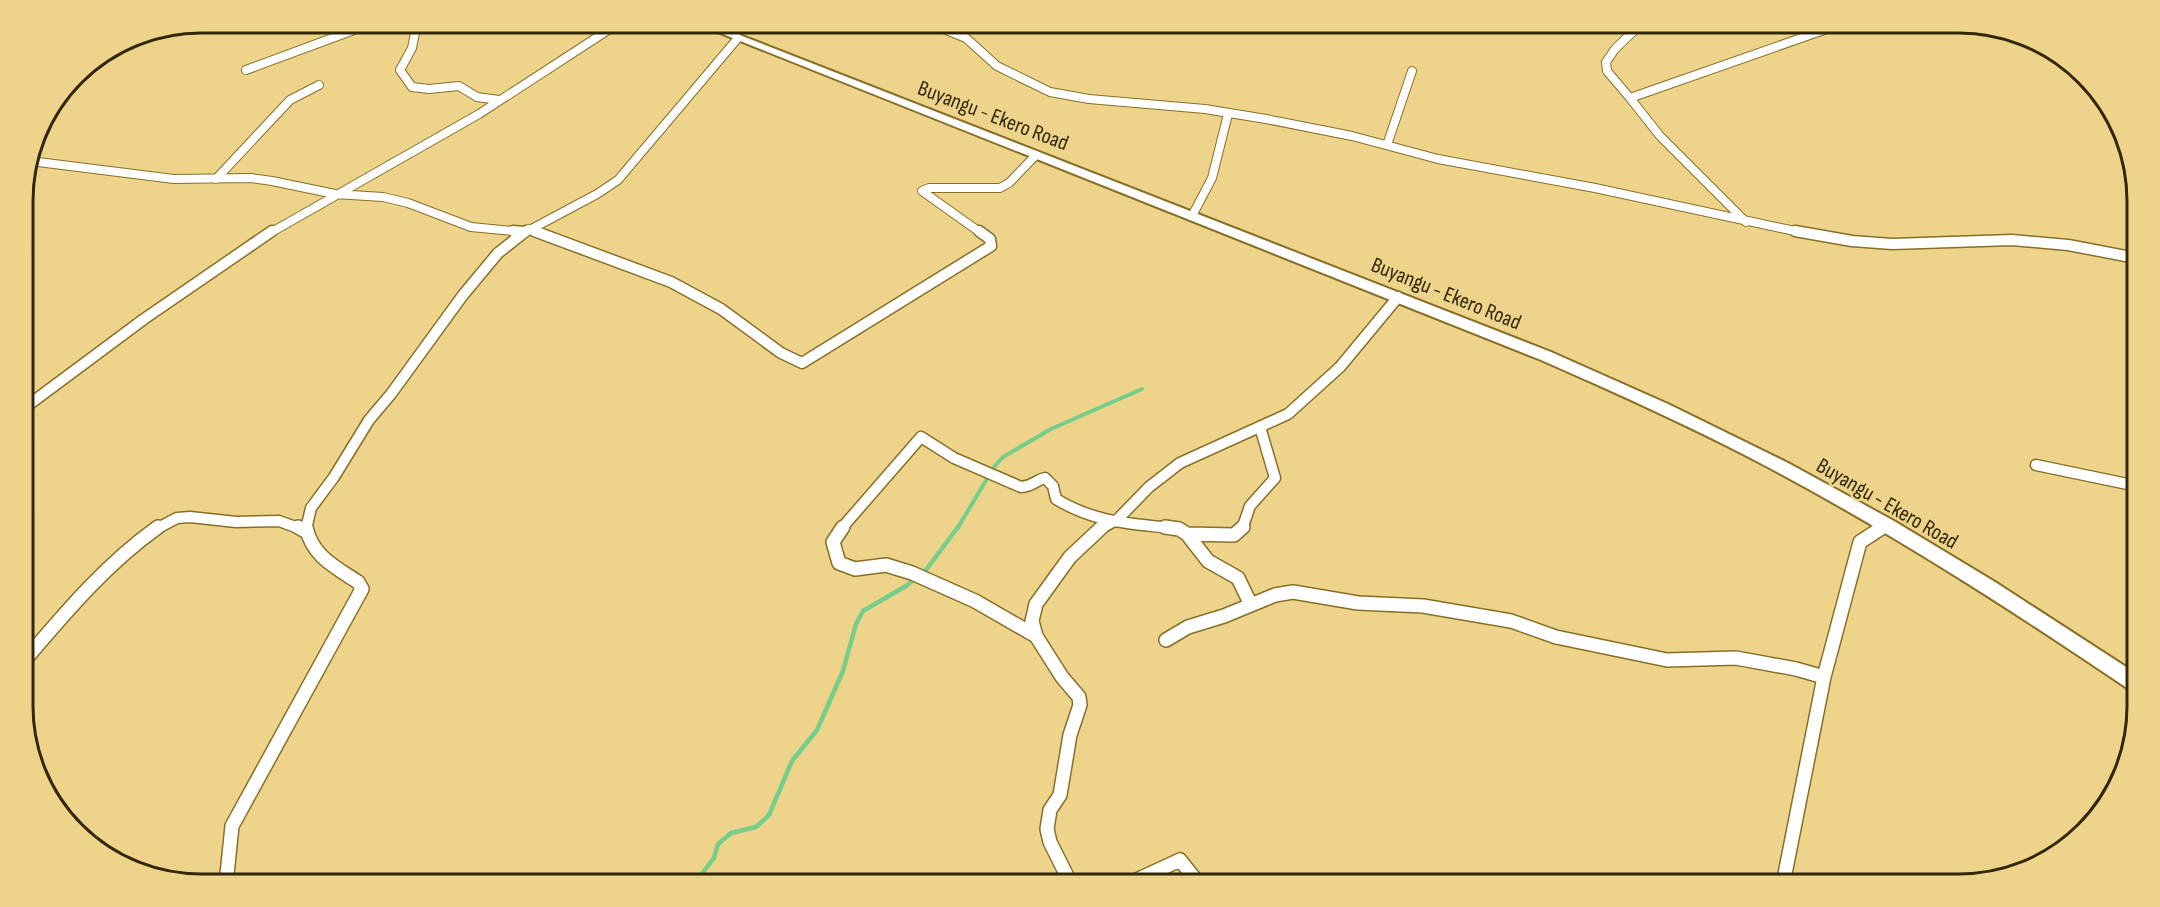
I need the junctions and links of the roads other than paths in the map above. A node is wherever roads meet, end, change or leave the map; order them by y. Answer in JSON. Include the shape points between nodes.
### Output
{"nodes":[{"id":1,"x":343,"y":33,"type":"edge"},
{"id":2,"x":416,"y":33,"type":"edge"},
{"id":3,"x":602,"y":33,"type":"edge"},
{"id":4,"x":726,"y":33,"type":"edge"},
{"id":5,"x":954,"y":33,"type":"edge"},
{"id":6,"x":1631,"y":33,"type":"edge"},
{"id":7,"x":1813,"y":33,"type":"edge"},
{"id":8,"x":738,"y":38,"type":"junction"},
{"id":9,"x":246,"y":69,"type":"dead end"},
{"id":10,"x":1412,"y":71,"type":"dead end"},
{"id":11,"x":319,"y":86,"type":"dead end"},
{"id":12,"x":1630,"y":98,"type":"junction"},
{"id":13,"x":499,"y":100,"type":"junction"},
{"id":14,"x":1228,"y":114,"type":"junction"},
{"id":15,"x":1387,"y":145,"type":"junction"},
{"id":16,"x":1036,"y":156,"type":"junction"},
{"id":17,"x":38,"y":162,"type":"edge"},
{"id":18,"x":216,"y":178,"type":"junction"},
{"id":19,"x":335,"y":194,"type":"junction"},
{"id":20,"x":1192,"y":216,"type":"junction"},
{"id":21,"x":1746,"y":222,"type":"junction"},
{"id":22,"x":526,"y":231,"type":"junction"},
{"id":23,"x":2127,"y":256,"type":"edge"},
{"id":24,"x":1398,"y":297,"type":"junction"},
{"id":25,"x":33,"y":402,"type":"edge"},
{"id":26,"x":1260,"y":427,"type":"junction"},
{"id":27,"x":2036,"y":465,"type":"dead end"},
{"id":28,"x":2127,"y":484,"type":"edge"},
{"id":29,"x":1110,"y":522,"type":"junction"},
{"id":30,"x":1887,"y":525,"type":"junction"},
{"id":31,"x":307,"y":532,"type":"junction"},
{"id":32,"x":1187,"y":534,"type":"junction"},
{"id":33,"x":1251,"y":605,"type":"junction"},
{"id":34,"x":1036,"y":636,"type":"junction"},
{"id":35,"x":1166,"y":640,"type":"dead end"},
{"id":36,"x":33,"y":650,"type":"edge"},
{"id":37,"x":2127,"y":677,"type":"edge"},
{"id":38,"x":1824,"y":678,"type":"junction"},
{"id":39,"x":227,"y":874,"type":"edge"},
{"id":40,"x":1066,"y":874,"type":"edge"},
{"id":41,"x":1150,"y":874,"type":"edge"},
{"id":42,"x":1191,"y":874,"type":"edge"},
{"id":43,"x":1785,"y":874,"type":"edge"}],
"edges":[{"from":1,"to":9,"type":"street"},
{"from":2,"to":13,"type":"street","via":[[416,42],[400,70],[411,87],[459,86],[473,95]]},
{"from":3,"to":13,"type":"street"},
{"from":4,"to":8,"type":"main road","name":"Buyangu - Ekero Road"},
{"from":5,"to":14,"type":"street","via":[[966,38],[997,66],[1050,92]]},
{"from":6,"to":12,"type":"street","via":[[1606,62],[1607,71]]},
{"from":7,"to":12,"type":"street"},
{"from":8,"to":16,"type":"main road","name":"Buyangu - Ekero Road"},
{"from":8,"to":22,"type":"street","via":[[627,172],[609,187]]},
{"from":10,"to":15,"type":"street"},
{"from":11,"to":18,"type":"street","via":[[290,99]]},
{"from":12,"to":21,"type":"street","via":[[1660,136]]},
{"from":13,"to":19,"type":"street"},
{"from":14,"to":15,"type":"street"},
{"from":14,"to":20,"type":"street","via":[[1212,178]]},
{"from":15,"to":21,"type":"street","via":[[1437,159],[1595,188]]},
{"from":16,"to":20,"type":"main road","name":"Buyangu - Ekero Road"},
{"from":16,"to":22,"type":"street","via":[[1000,188],[923,190],[990,239],[991,246],[879,319],[802,363],[692,292],[634,266]]},
{"from":17,"to":18,"type":"street","via":[[147,176]]},
{"from":18,"to":19,"type":"street","via":[[252,178]]},
{"from":19,"to":22,"type":"street","via":[[392,199],[471,226]]},
{"from":19,"to":25,"type":"street","via":[[275,229]]},
{"from":20,"to":24,"type":"main road","name":"Buyangu - Ekero Road"},
{"from":21,"to":23,"type":"street","via":[[1872,243],[2012,240],[2068,244]]},
{"from":22,"to":31,"type":"street","via":[[498,253],[369,420],[311,508],[305,525]]},
{"from":24,"to":26,"type":"street","via":[[1340,367],[1302,403]]},
{"from":24,"to":30,"type":"main road","name":"Buyangu - Ekero Road","via":[[1668,410]]},
{"from":26,"to":29,"type":"street","via":[[1180,463]]},
{"from":26,"to":32,"type":"street","via":[[1275,478],[1270,488],[1251,504],[1242,530],[1234,535]]},
{"from":27,"to":28,"type":"street"},
{"from":29,"to":32,"type":"street","via":[[1179,528]]},
{"from":29,"to":34,"type":"street","via":[[1057,572],[1034,609]]},
{"from":29,"to":34,"type":"street","via":[[1056,499],[1053,486],[1045,478],[1021,487],[954,458],[921,437],[833,542],[839,563],[855,569],[886,565],[912,573],[975,601]]},
{"from":30,"to":37,"type":"main road","name":"Buyangu - Ekero Road"},
{"from":30,"to":38,"type":"street","via":[[1860,542]]},
{"from":31,"to":36,"type":"street","via":[[273,519],[238,522],[179,517],[156,528],[119,558]]},
{"from":31,"to":39,"type":"street","via":[[315,551],[362,589],[232,826]]},
{"from":32,"to":33,"type":"street","via":[[1208,561],[1238,578]]},
{"from":33,"to":35,"type":"street","via":[[1188,627]]},
{"from":33,"to":38,"type":"street","via":[[1293,592],[1358,603],[1424,606],[1511,621],[1556,637],[1667,660],[1736,658]]},
{"from":34,"to":40,"type":"street","via":[[1079,697],[1060,795],[1050,810],[1047,829]]},
{"from":38,"to":43,"type":"street"},
{"from":41,"to":42,"type":"street","via":[[1180,860]]}]}
